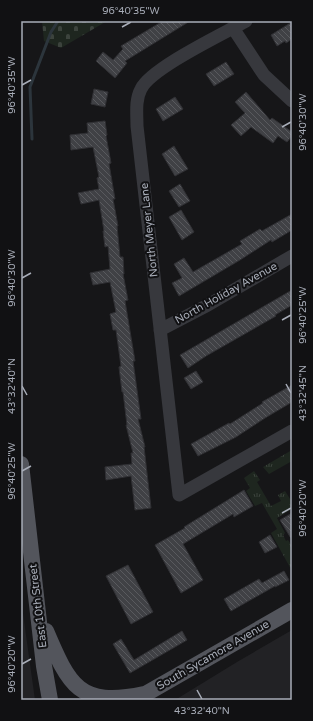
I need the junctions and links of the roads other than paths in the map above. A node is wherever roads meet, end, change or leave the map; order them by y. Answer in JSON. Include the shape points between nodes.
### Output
{"nodes":[{"id":1,"x":246,"y":21,"type":"edge"},
{"id":2,"x":233,"y":28,"type":"junction"},
{"id":3,"x":292,"y":101,"type":"edge"},
{"id":4,"x":292,"y":256,"type":"edge"},
{"id":5,"x":160,"y":330,"type":"junction"},
{"id":6,"x":292,"y":431,"type":"edge"},
{"id":7,"x":21,"y":464,"type":"edge"},
{"id":8,"x":292,"y":610,"type":"edge"},
{"id":9,"x":38,"y":615,"type":"junction"},
{"id":10,"x":140,"y":697,"type":"edge"},
{"id":11,"x":99,"y":699,"type":"edge"},
{"id":12,"x":50,"y":700,"type":"edge"}],
"edges":[{"from":1,"to":2,"type":"street","name":"North Meyer Lane"},
{"from":2,"to":3,"type":"street","via":[[264,75]]},
{"from":2,"to":5,"type":"street","name":"North Meyer Lane","via":[[165,66],[146,82],[138,97],[137,126]]},
{"from":4,"to":5,"type":"street","name":"North Holiday Avenue"},
{"from":5,"to":6,"type":"street","name":"North Meyer Lane","via":[[179,496]]},
{"from":7,"to":9,"type":"main road","name":"East 10th Street"},
{"from":8,"to":10,"type":"main road","name":"South Sycamore Avenue"},
{"from":9,"to":11,"type":"main road","via":[[69,678]]},
{"from":9,"to":12,"type":"main road","name":"East 10th Street"},
{"from":10,"to":11,"type":"main road","name":"South Sycamore Avenue"}]}
